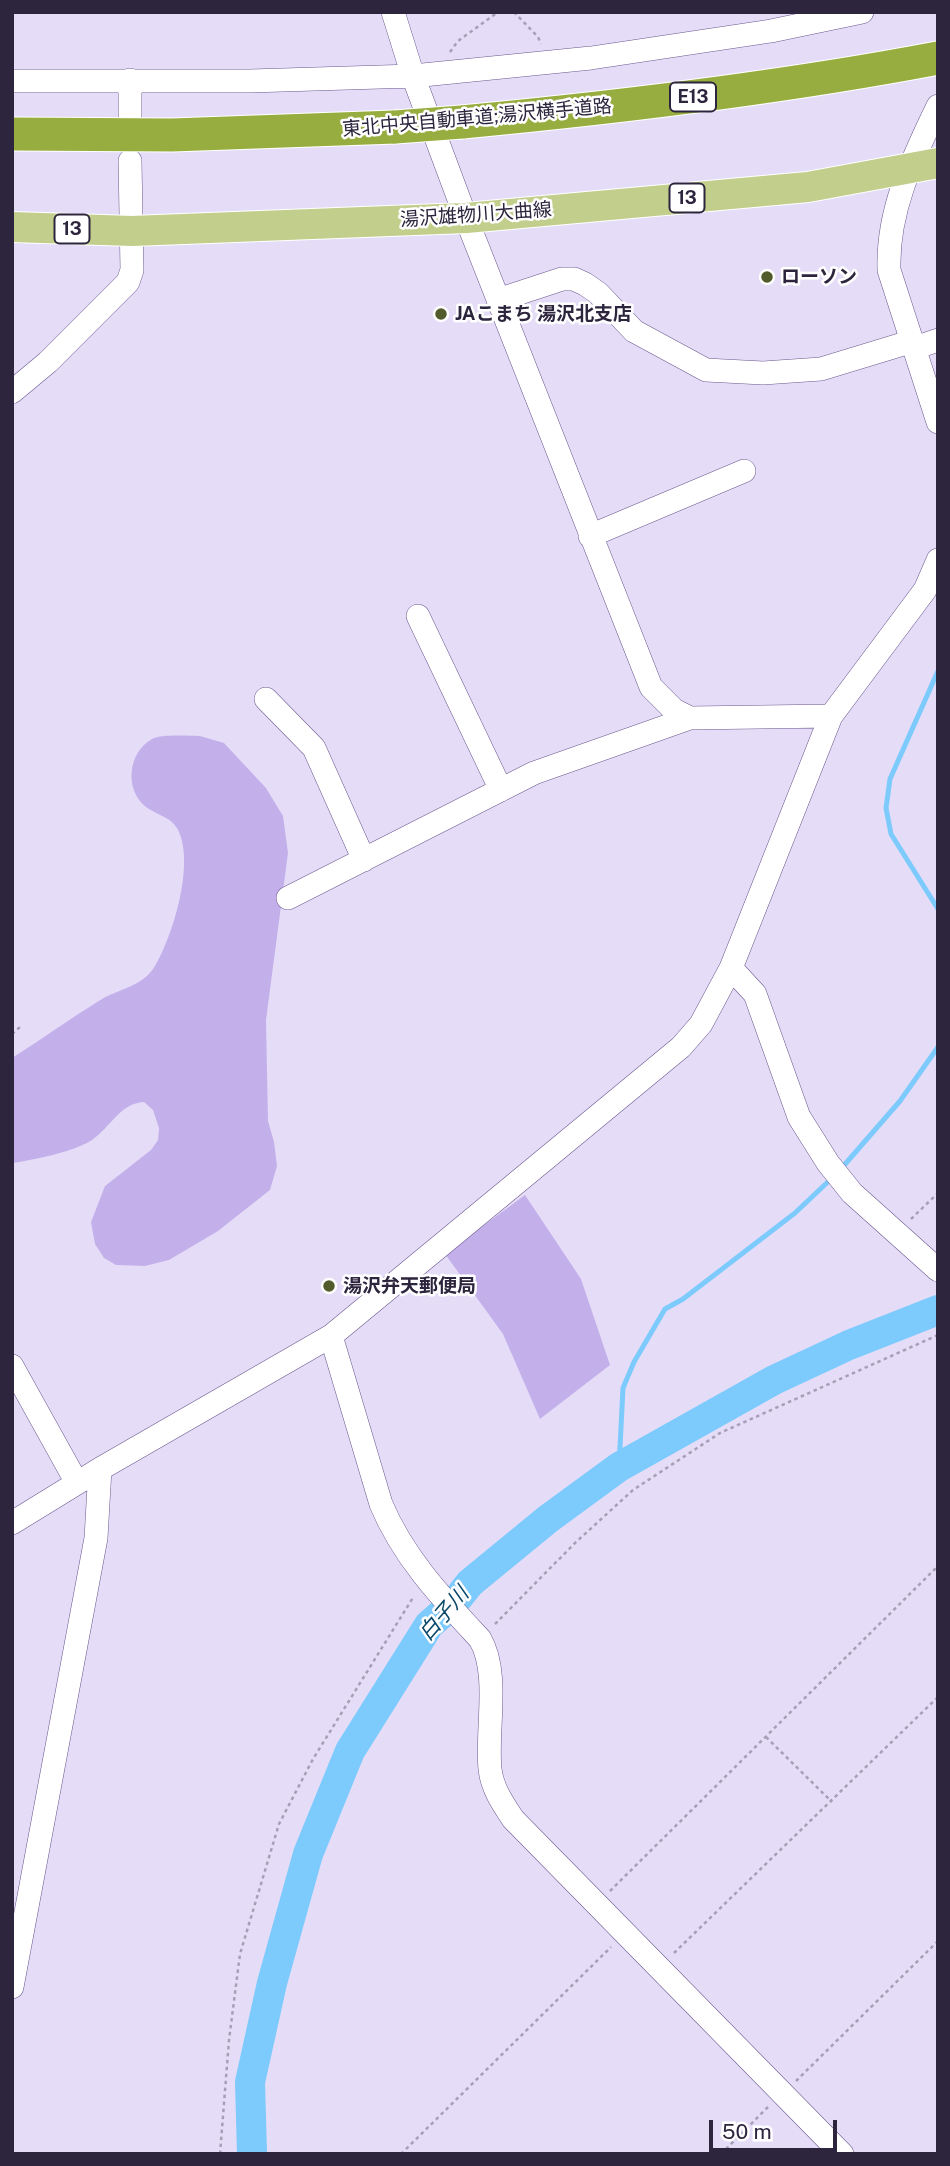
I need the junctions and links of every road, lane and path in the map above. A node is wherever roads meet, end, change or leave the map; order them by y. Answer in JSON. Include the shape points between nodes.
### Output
{"nodes":[{"id":1,"x":393,"y":12,"type":"edge"},
{"id":2,"x":498,"y":12,"type":"edge"},
{"id":3,"x":514,"y":12,"type":"edge"},
{"id":4,"x":862,"y":12,"type":"edge"},
{"id":5,"x":836,"y":15,"type":"edge"},
{"id":6,"x":930,"y":60,"type":"edge"},
{"id":7,"x":550,"y":62,"type":"junction"},
{"id":8,"x":447,"y":72,"type":"junction"},
{"id":9,"x":413,"y":76,"type":"junction"},
{"id":10,"x":130,"y":80,"type":"junction"},
{"id":11,"x":12,"y":81,"type":"edge"},
{"id":12,"x":938,"y":106,"type":"edge"},
{"id":13,"x":130,"y":116,"type":"dead end"},
{"id":14,"x":12,"y":134,"type":"edge"},
{"id":15,"x":130,"y":161,"type":"dead end"},
{"id":16,"x":938,"y":163,"type":"edge"},
{"id":17,"x":907,"y":170,"type":"junction"},
{"id":18,"x":466,"y":218,"type":"junction"},
{"id":19,"x":12,"y":227,"type":"edge"},
{"id":20,"x":132,"y":231,"type":"junction"},
{"id":21,"x":498,"y":300,"type":"junction"},
{"id":22,"x":938,"y":340,"type":"edge"},
{"id":23,"x":914,"y":345,"type":"junction"},
{"id":24,"x":12,"y":392,"type":"edge"},
{"id":25,"x":938,"y":422,"type":"edge"},
{"id":26,"x":744,"y":471,"type":"dead end"},
{"id":27,"x":590,"y":536,"type":"junction"},
{"id":28,"x":938,"y":560,"type":"edge"},
{"id":29,"x":418,"y":617,"type":"dead end"},
{"id":30,"x":266,"y":699,"type":"dead end"},
{"id":31,"x":831,"y":716,"type":"junction"},
{"id":32,"x":690,"y":718,"type":"junction"},
{"id":33,"x":501,"y":790,"type":"junction"},
{"id":34,"x":364,"y":860,"type":"junction"},
{"id":35,"x":288,"y":898,"type":"dead end"},
{"id":36,"x":731,"y":968,"type":"junction"},
{"id":37,"x":20,"y":1027,"type":"dead end"},
{"id":38,"x":12,"y":1034,"type":"edge"},
{"id":39,"x":938,"y":1193,"type":"edge"},
{"id":40,"x":897,"y":1234,"type":"junction"},
{"id":41,"x":938,"y":1270,"type":"edge"},
{"id":42,"x":938,"y":1335,"type":"edge"},
{"id":43,"x":331,"y":1336,"type":"junction"},
{"id":44,"x":12,"y":1366,"type":"edge"},
{"id":45,"x":100,"y":1469,"type":"junction"},
{"id":46,"x":77,"y":1483,"type":"junction"},
{"id":47,"x":12,"y":1523,"type":"edge"},
{"id":48,"x":938,"y":1566,"type":"edge"},
{"id":49,"x":430,"y":1584,"type":"junction"},
{"id":50,"x":477,"y":1635,"type":"junction"},
{"id":51,"x":938,"y":1697,"type":"edge"},
{"id":52,"x":766,"y":1737,"type":"junction"},
{"id":53,"x":832,"y":1801,"type":"junction"},
{"id":54,"x":598,"y":1903,"type":"junction"},
{"id":55,"x":626,"y":1932,"type":"junction"},
{"id":56,"x":938,"y":1941,"type":"edge"},
{"id":57,"x":659,"y":1967,"type":"junction"},
{"id":58,"x":12,"y":1987,"type":"edge"},
{"id":59,"x":783,"y":2093,"type":"junction"},
{"id":60,"x":220,"y":2154,"type":"edge"},
{"id":61,"x":401,"y":2154,"type":"edge"},
{"id":62,"x":721,"y":2154,"type":"edge"},
{"id":63,"x":842,"y":2154,"type":"edge"}],
"edges":[{"from":1,"to":9,"type":"street"},
{"from":2,"to":8,"type":"path","via":[[458,41],[447,58]]},
{"from":3,"to":7,"type":"path","via":[[538,37]]},
{"from":4,"to":5,"type":"street"},
{"from":5,"to":7,"type":"street","via":[[771,31]]},
{"from":6,"to":14,"type":"highway","name":"東北中央自動車道;湯沢横手道路","number":"E13","bridge":true,"via":[[751,90],[462,122],[172,135]]},
{"from":7,"to":8,"type":"street"},
{"from":8,"to":9,"type":"street"},
{"from":9,"to":10,"type":"street"},
{"from":9,"to":18,"type":"street"},
{"from":10,"to":11,"type":"street"},
{"from":10,"to":13,"type":"street"},
{"from":12,"to":17,"type":"street"},
{"from":15,"to":20,"type":"street"},
{"from":16,"to":17,"type":"main road","name":"湯沢雄物川大曲線","number":"13"},
{"from":17,"to":18,"type":"main road","name":"湯沢雄物川大曲線","number":"13","via":[[808,187]]},
{"from":17,"to":23,"type":"street","via":[[890,232],[889,270]]},
{"from":18,"to":20,"type":"main road","name":"湯沢雄物川大曲線","number":"13"},
{"from":18,"to":21,"type":"street"},
{"from":19,"to":20,"type":"main road","name":"湯沢雄物川大曲線","number":"13"},
{"from":20,"to":24,"type":"street","via":[[128,282]]},
{"from":21,"to":23,"type":"street","via":[[574,279],[597,293],[634,331],[706,370],[821,369]]},
{"from":21,"to":27,"type":"street"},
{"from":22,"to":23,"type":"street"},
{"from":23,"to":25,"type":"street"},
{"from":26,"to":27,"type":"street"},
{"from":27,"to":32,"type":"street","via":[[651,687],[674,710]]},
{"from":28,"to":31,"type":"street","via":[[925,590]]},
{"from":29,"to":33,"type":"street"},
{"from":30,"to":34,"type":"street","via":[[314,748]]},
{"from":31,"to":32,"type":"street"},
{"from":31,"to":36,"type":"street"},
{"from":32,"to":33,"type":"street","via":[[534,773]]},
{"from":33,"to":34,"type":"street"},
{"from":34,"to":35,"type":"street"},
{"from":36,"to":40,"type":"street","via":[[755,994],[799,1118],[852,1193]]},
{"from":36,"to":43,"type":"street","via":[[701,1024],[681,1047]]},
{"from":37,"to":38,"type":"path"},
{"from":39,"to":40,"type":"path"},
{"from":40,"to":41,"type":"street"},
{"from":42,"to":50,"type":"path","via":[[720,1433],[633,1490]]},
{"from":43,"to":45,"type":"street"},
{"from":43,"to":49,"type":"street","via":[[381,1504],[391,1528]]},
{"from":44,"to":46,"type":"street"},
{"from":45,"to":46,"type":"street"},
{"from":45,"to":58,"type":"street","via":[[96,1538]]},
{"from":46,"to":47,"type":"street"},
{"from":48,"to":52,"type":"path"},
{"from":49,"to":50,"type":"street"},
{"from":49,"to":60,"type":"path","via":[[313,1759],[279,1824],[240,1954]]},
{"from":50,"to":54,"type":"street","via":[[488,1658],[490,1772],[497,1791],[513,1819]]},
{"from":51,"to":53,"type":"path"},
{"from":52,"to":53,"type":"path"},
{"from":52,"to":54,"type":"path"},
{"from":53,"to":57,"type":"path"},
{"from":54,"to":55,"type":"street"},
{"from":55,"to":57,"type":"street"},
{"from":55,"to":61,"type":"path"},
{"from":56,"to":59,"type":"path"},
{"from":57,"to":59,"type":"street"},
{"from":59,"to":62,"type":"path"},
{"from":59,"to":63,"type":"street"}]}
